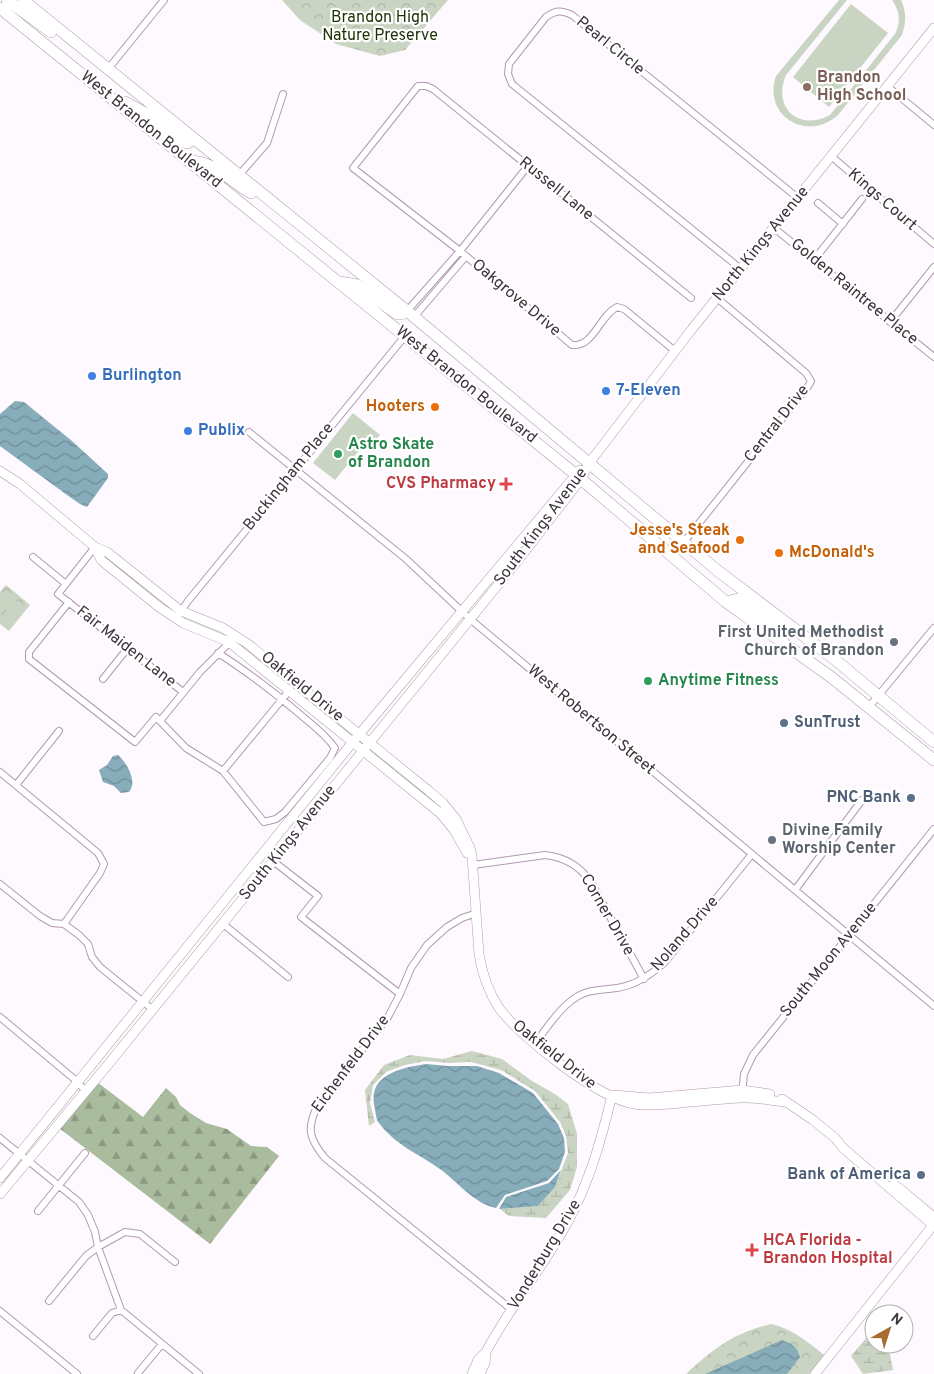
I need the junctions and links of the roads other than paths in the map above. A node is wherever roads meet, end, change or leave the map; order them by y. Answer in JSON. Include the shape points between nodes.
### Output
{"nodes":[{"id":1,"x":7,"y":0,"type":"edge"},
{"id":2,"x":23,"y":0,"type":"edge"},
{"id":3,"x":164,"y":0,"type":"edge"},
{"id":4,"x":0,"y":8,"type":"edge"},
{"id":5,"x":934,"y":28,"type":"edge"},
{"id":6,"x":79,"y":45,"type":"junction"},
{"id":7,"x":108,"y":69,"type":"junction"},
{"id":8,"x":96,"y":85,"type":"junction"},
{"id":9,"x":887,"y":86,"type":"junction"},
{"id":10,"x":283,"y":94,"type":"dead end"},
{"id":11,"x":934,"y":125,"type":"edge"},
{"id":12,"x":194,"y":139,"type":"junction"},
{"id":13,"x":831,"y":156,"type":"junction"},
{"id":14,"x":190,"y":161,"type":"junction"},
{"id":15,"x":528,"y":166,"type":"junction"},
{"id":16,"x":353,"y":168,"type":"joint"},
{"id":17,"x":240,"y":176,"type":"junction"},
{"id":18,"x":798,"y":198,"type":"junction"},
{"id":19,"x":862,"y":199,"type":"dead end"},
{"id":20,"x":273,"y":203,"type":"junction"},
{"id":21,"x":818,"y":204,"type":"dead end"},
{"id":22,"x":843,"y":224,"type":"junction"},
{"id":23,"x":774,"y":228,"type":"junction"},
{"id":24,"x":311,"y":234,"type":"junction"},
{"id":25,"x":934,"y":244,"type":"edge"},
{"id":26,"x":296,"y":247,"type":"junction"},
{"id":27,"x":460,"y":251,"type":"junction"},
{"id":28,"x":466,"y":256,"type":"junction"},
{"id":29,"x":814,"y":260,"type":"junction"},
{"id":30,"x":934,"y":267,"type":"edge"},
{"id":31,"x":741,"y":269,"type":"junction"},
{"id":32,"x":338,"y":282,"type":"junction"},
{"id":33,"x":691,"y":298,"type":"dead end"},
{"id":34,"x":717,"y":298,"type":"junction"},
{"id":35,"x":411,"y":314,"type":"junction"},
{"id":36,"x":890,"y":322,"type":"junction"},
{"id":37,"x":405,"y":336,"type":"junction"},
{"id":38,"x":675,"y":351,"type":"junction"},
{"id":39,"x":934,"y":357,"type":"edge"},
{"id":40,"x":249,"y":432,"type":"dead end"},
{"id":41,"x":590,"y":462,"type":"junction"},
{"id":42,"x":295,"y":469,"type":"junction"},
{"id":43,"x":0,"y":470,"type":"edge"},
{"id":44,"x":578,"y":476,"type":"junction"},
{"id":45,"x":684,"y":542,"type":"junction"},
{"id":46,"x":95,"y":547,"type":"junction"},
{"id":47,"x":33,"y":558,"type":"dead end"},
{"id":48,"x":66,"y":584,"type":"junction"},
{"id":49,"x":69,"y":602,"type":"junction"},
{"id":50,"x":726,"y":602,"type":"junction"},
{"id":51,"x":181,"y":610,"type":"junction"},
{"id":52,"x":462,"y":611,"type":"junction"},
{"id":53,"x":176,"y":619,"type":"junction"},
{"id":54,"x":470,"y":619,"type":"junction"},
{"id":55,"x":787,"y":623,"type":"junction"},
{"id":56,"x":934,"y":628,"type":"edge"},
{"id":57,"x":236,"y":636,"type":"junction"},
{"id":58,"x":229,"y":642,"type":"junction"},
{"id":59,"x":127,"y":649,"type":"junction"},
{"id":60,"x":218,"y":653,"type":"junction"},
{"id":61,"x":103,"y":679,"type":"dead end"},
{"id":62,"x":288,"y":691,"type":"junction"},
{"id":63,"x":183,"y":692,"type":"junction"},
{"id":64,"x":878,"y":696,"type":"junction"},
{"id":65,"x":282,"y":699,"type":"junction"},
{"id":66,"x":868,"y":708,"type":"junction"},
{"id":67,"x":160,"y":722,"type":"junction"},
{"id":68,"x":59,"y":731,"type":"dead end"},
{"id":69,"x":360,"y":734,"type":"junction"},
{"id":70,"x":370,"y":742,"type":"junction"},
{"id":71,"x":934,"y":742,"type":"edge"},
{"id":72,"x":352,"y":743,"type":"junction"},
{"id":73,"x":362,"y":751,"type":"junction"},
{"id":74,"x":932,"y":756,"type":"edge"},
{"id":75,"x":223,"y":771,"type":"junction"},
{"id":76,"x":0,"y":772,"type":"edge"},
{"id":77,"x":324,"y":778,"type":"junction"},
{"id":78,"x":16,"y":786,"type":"junction"},
{"id":79,"x":862,"y":800,"type":"dead end"},
{"id":80,"x":934,"y":829,"type":"edge"},
{"id":81,"x":283,"y":848,"type":"junction"},
{"id":82,"x":752,"y":854,"type":"junction"},
{"id":83,"x":273,"y":861,"type":"junction"},
{"id":84,"x":473,"y":865,"type":"junction"},
{"id":85,"x":0,"y":884,"type":"edge"},
{"id":86,"x":795,"y":890,"type":"junction"},
{"id":87,"x":477,"y":913,"type":"junction"},
{"id":88,"x":222,"y":923,"type":"junction"},
{"id":89,"x":64,"y":924,"type":"junction"},
{"id":90,"x":849,"y":935,"type":"junction"},
{"id":91,"x":288,"y":977,"type":"dead end"},
{"id":92,"x":644,"y":979,"type":"junction"},
{"id":93,"x":400,"y":994,"type":"junction"},
{"id":94,"x":143,"y":1002,"type":"junction"},
{"id":95,"x":934,"y":1006,"type":"edge"},
{"id":96,"x":152,"y":1009,"type":"junction"},
{"id":97,"x":0,"y":1016,"type":"edge"},
{"id":98,"x":535,"y":1043,"type":"junction"},
{"id":99,"x":77,"y":1083,"type":"junction"},
{"id":100,"x":86,"y":1090,"type":"junction"},
{"id":101,"x":742,"y":1094,"type":"junction"},
{"id":102,"x":612,"y":1096,"type":"junction"},
{"id":103,"x":0,"y":1138,"type":"edge"},
{"id":104,"x":85,"y":1153,"type":"dead end"},
{"id":105,"x":20,"y":1154,"type":"junction"},
{"id":106,"x":28,"y":1161,"type":"junction"},
{"id":107,"x":0,"y":1178,"type":"edge"},
{"id":108,"x":59,"y":1186,"type":"junction"},
{"id":109,"x":0,"y":1194,"type":"edge"},
{"id":110,"x":38,"y":1211,"type":"dead end"},
{"id":111,"x":934,"y":1222,"type":"edge"},
{"id":112,"x":98,"y":1247,"type":"junction"},
{"id":113,"x":175,"y":1262,"type":"dead end"},
{"id":114,"x":49,"y":1301,"type":"dead end"},
{"id":115,"x":121,"y":1310,"type":"junction"},
{"id":116,"x":512,"y":1310,"type":"junction"},
{"id":117,"x":0,"y":1311,"type":"edge"},
{"id":118,"x":93,"y":1336,"type":"dead end"},
{"id":119,"x":162,"y":1344,"type":"junction"},
{"id":120,"x":486,"y":1352,"type":"junction"},
{"id":121,"x":138,"y":1373,"type":"dead end"},
{"id":122,"x":76,"y":1374,"type":"edge"},
{"id":123,"x":199,"y":1374,"type":"edge"},
{"id":124,"x":472,"y":1374,"type":"edge"},
{"id":125,"x":480,"y":1374,"type":"edge"},
{"id":126,"x":815,"y":1374,"type":"edge"}],
"edges":[{"from":1,"to":6,"type":"highway","via":[[67,44]]},
{"from":2,"to":6,"type":"highway","name":"West Brandon Boulevard"},
{"from":3,"to":7,"type":"street"},
{"from":4,"to":8,"type":"highway","name":"West Brandon Boulevard"},
{"from":5,"to":9,"type":"street","name":"North Kings Avenue"},
{"from":6,"to":7,"type":"highway","name":"West Brandon Boulevard"},
{"from":7,"to":12,"type":"highway","name":"West Brandon Boulevard"},
{"from":8,"to":12,"type":"highway","via":[[147,114],[181,142]]},
{"from":8,"to":14,"type":"highway","name":"West Brandon Boulevard"},
{"from":9,"to":11,"type":"street"},
{"from":9,"to":13,"type":"street","name":"North Kings Avenue"},
{"from":10,"to":17,"type":"street","via":[[267,143]]},
{"from":12,"to":17,"type":"highway","name":"West Brandon Boulevard"},
{"from":13,"to":18,"type":"street","name":"North Kings Avenue"},
{"from":13,"to":25,"type":"street","name":"Kings Court"},
{"from":14,"to":20,"type":"highway","via":[[211,165],[248,191]]},
{"from":14,"to":26,"type":"highway","name":"West Brandon Boulevard"},
{"from":15,"to":16,"type":"street","name":"Russell Lane","via":[[433,89],[418,86]]},
{"from":15,"to":27,"type":"street"},
{"from":15,"to":33,"type":"street","name":"Russell Lane"},
{"from":16,"to":27,"type":"street","name":"Oakgrove Drive"},
{"from":17,"to":20,"type":"highway","name":"West Brandon Boulevard"},
{"from":18,"to":23,"type":"street","name":"North Kings Avenue"},
{"from":18,"to":31,"type":"street","name":"Pearl Circle","via":[[572,15],[562,11],[546,17],[509,64],[512,84]]},
{"from":19,"to":22,"type":"street"},
{"from":20,"to":24,"type":"highway","name":"West Brandon Boulevard"},
{"from":21,"to":22,"type":"street"},
{"from":22,"to":29,"type":"street"},
{"from":23,"to":29,"type":"street","name":"Golden Raintree Place"},
{"from":23,"to":31,"type":"street","name":"North Kings Avenue"},
{"from":24,"to":26,"type":"highway"},
{"from":24,"to":35,"type":"highway","name":"West Brandon Boulevard"},
{"from":26,"to":32,"type":"highway","name":"West Brandon Boulevard"},
{"from":27,"to":28,"type":"street","name":"Oakgrove Drive"},
{"from":27,"to":35,"type":"street"},
{"from":28,"to":35,"type":"street"},
{"from":28,"to":38,"type":"street","name":"Oakgrove Drive","via":[[572,344],[580,346],[586,342],[610,310],[617,307],[624,309]]},
{"from":29,"to":36,"type":"street","name":"Golden Raintree Place"},
{"from":30,"to":36,"type":"street"},
{"from":31,"to":34,"type":"street","name":"North Kings Avenue"},
{"from":32,"to":35,"type":"highway","via":[[357,285],[397,314]]},
{"from":32,"to":37,"type":"highway","name":"West Brandon Boulevard"},
{"from":34,"to":38,"type":"street","name":"North Kings Avenue"},
{"from":34,"to":45,"type":"street","name":"Central Drive","via":[[811,381]]},
{"from":35,"to":41,"type":"highway","name":"West Brandon Boulevard"},
{"from":36,"to":39,"type":"street","name":"Golden Raintree Place"},
{"from":37,"to":42,"type":"street","name":"Buckingham Place"},
{"from":37,"to":44,"type":"highway","name":"West Brandon Boulevard"},
{"from":38,"to":41,"type":"street","name":"North Kings Avenue"},
{"from":40,"to":42,"type":"street","name":"West Robertson Street"},
{"from":41,"to":44,"type":"street","name":"South Kings Avenue"},
{"from":41,"to":45,"type":"highway","name":"West Brandon Boulevard"},
{"from":42,"to":51,"type":"street","name":"Buckingham Place"},
{"from":42,"to":52,"type":"street","name":"West Robertson Street","via":[[406,559]]},
{"from":43,"to":46,"type":"street","name":"Oakfield Drive"},
{"from":44,"to":50,"type":"highway","name":"West Brandon Boulevard"},
{"from":44,"to":52,"type":"street","name":"South Kings Avenue"},
{"from":44,"to":54,"type":"street","name":"South Kings Avenue"},
{"from":45,"to":55,"type":"highway","name":"West Brandon Boulevard"},
{"from":46,"to":48,"type":"street"},
{"from":46,"to":51,"type":"street","name":"Oakfield Drive","via":[[107,552]]},
{"from":46,"to":53,"type":"street","name":"Oakfield Drive","via":[[101,560]]},
{"from":47,"to":48,"type":"street"},
{"from":48,"to":49,"type":"street","via":[[58,594]]},
{"from":49,"to":59,"type":"street","name":"Fair Maiden Lane"},
{"from":49,"to":67,"type":"street","via":[[29,652],[29,659],[135,742],[156,717]]},
{"from":50,"to":55,"type":"highway","via":[[738,599],[774,624],[783,626]]},
{"from":50,"to":66,"type":"highway","name":"West Brandon Boulevard","via":[[810,661]]},
{"from":51,"to":53,"type":"street","name":"Buckingham Place"},
{"from":51,"to":57,"type":"street","name":"Oakfield Drive"},
{"from":52,"to":54,"type":"street","name":"West Robertson Street"},
{"from":52,"to":69,"type":"street","name":"South Kings Avenue"},
{"from":53,"to":58,"type":"street","name":"Oakfield Drive"},
{"from":54,"to":70,"type":"street","name":"South Kings Avenue"},
{"from":54,"to":82,"type":"street","name":"West Robertson Street"},
{"from":55,"to":64,"type":"highway","name":"West Brandon Boulevard"},
{"from":56,"to":64,"type":"street"},
{"from":57,"to":58,"type":"street"},
{"from":57,"to":69,"type":"street","name":"Oakfield Drive"},
{"from":58,"to":60,"type":"street"},
{"from":58,"to":62,"type":"street","name":"Oakfield Drive"},
{"from":59,"to":61,"type":"street"},
{"from":59,"to":63,"type":"street","name":"Fair Maiden Lane"},
{"from":60,"to":63,"type":"street"},
{"from":60,"to":65,"type":"street"},
{"from":62,"to":65,"type":"street"},
{"from":62,"to":72,"type":"street","name":"Oakfield Drive"},
{"from":63,"to":67,"type":"street"},
{"from":64,"to":66,"type":"street"},
{"from":64,"to":71,"type":"highway","name":"West Brandon Boulevard"},
{"from":65,"to":75,"type":"street"},
{"from":65,"to":75,"type":"street","via":[[329,738],[335,748],[330,758],[285,812],[264,822]]},
{"from":66,"to":74,"type":"highway","name":"West Brandon Boulevard"},
{"from":67,"to":75,"type":"street","via":[[190,751]]},
{"from":68,"to":78,"type":"street"},
{"from":69,"to":70,"type":"street","name":"Oakfield Drive"},
{"from":69,"to":72,"type":"street","name":"South Kings Avenue"},
{"from":70,"to":73,"type":"street","name":"South Kings Avenue"},
{"from":70,"to":84,"type":"street","name":"Oakfield Drive","via":[[447,808],[466,838]]},
{"from":72,"to":73,"type":"street","name":"Oakfield Drive"},
{"from":72,"to":77,"type":"street","name":"South Kings Avenue"},
{"from":73,"to":81,"type":"street","name":"South Kings Avenue"},
{"from":73,"to":84,"type":"street","name":"Oakfield Drive","via":[[445,819]]},
{"from":76,"to":78,"type":"street"},
{"from":77,"to":81,"type":"street","via":[[285,834]]},
{"from":77,"to":94,"type":"street","name":"South Kings Avenue"},
{"from":78,"to":89,"type":"street","via":[[98,853],[104,864]]},
{"from":79,"to":86,"type":"street"},
{"from":80,"to":90,"type":"street","name":"South Moon Avenue"},
{"from":81,"to":83,"type":"street","name":"South Kings Avenue"},
{"from":82,"to":86,"type":"street","name":"West Robertson Street"},
{"from":82,"to":92,"type":"street","name":"Noland Drive","via":[[664,963]]},
{"from":83,"to":88,"type":"street","name":"South Kings Avenue"},
{"from":83,"to":93,"type":"street","via":[[318,896],[302,917]]},
{"from":84,"to":87,"type":"street","name":"Oakfield Drive"},
{"from":84,"to":92,"type":"street","name":"Corner Drive","via":[[545,855],[573,864],[591,882]]},
{"from":85,"to":89,"type":"street","via":[[40,916],[52,923]]},
{"from":86,"to":90,"type":"street","name":"West Robertson Street"},
{"from":87,"to":93,"type":"street","name":"Eichenfeld Drive","via":[[462,918],[427,945],[411,968]]},
{"from":87,"to":98,"type":"street","name":"Oakfield Drive","via":[[482,970],[489,989],[507,1018]]},
{"from":88,"to":91,"type":"street"},
{"from":88,"to":96,"type":"street","name":"South Kings Avenue"},
{"from":89,"to":94,"type":"street","via":[[88,944],[100,967]]},
{"from":90,"to":95,"type":"street","name":"West Robertson Street"},
{"from":90,"to":101,"type":"street","name":"South Moon Avenue","via":[[752,1055],[746,1067]]},
{"from":92,"to":98,"type":"street","name":"Noland Drive","via":[[579,996],[566,1005]]},
{"from":93,"to":116,"type":"street","name":"Eichenfeld Drive","via":[[388,1017],[317,1107],[311,1118],[310,1132],[324,1158]]},
{"from":94,"to":96,"type":"street"},
{"from":94,"to":99,"type":"street","name":"South Kings Avenue"},
{"from":96,"to":100,"type":"street","name":"South Kings Avenue"},
{"from":97,"to":99,"type":"street"},
{"from":98,"to":102,"type":"street","name":"Oakfield Drive","via":[[579,1078]]},
{"from":99,"to":100,"type":"street"},
{"from":99,"to":105,"type":"street","name":"South Kings Avenue"},
{"from":100,"to":106,"type":"street","name":"South Kings Avenue"},
{"from":101,"to":102,"type":"street","name":"Oakfield Drive","via":[[642,1105]]},
{"from":101,"to":111,"type":"street","name":"Oakfield Drive","via":[[786,1102],[802,1111]]},
{"from":102,"to":116,"type":"street","name":"Vonderburg Drive","via":[[598,1150],[579,1199],[560,1236]]},
{"from":103,"to":105,"type":"street"},
{"from":104,"to":108,"type":"street"},
{"from":105,"to":106,"type":"street"},
{"from":105,"to":107,"type":"street","name":"South Kings Avenue"},
{"from":106,"to":108,"type":"street"},
{"from":106,"to":109,"type":"street","name":"South Kings Avenue"},
{"from":108,"to":110,"type":"street"},
{"from":108,"to":112,"type":"street","via":[[79,1202],[88,1215],[96,1232]]},
{"from":111,"to":126,"type":"street"},
{"from":112,"to":113,"type":"street","via":[[125,1232],[140,1234]]},
{"from":112,"to":114,"type":"street","via":[[86,1256]]},
{"from":112,"to":115,"type":"street"},
{"from":115,"to":118,"type":"street","via":[[112,1313]]},
{"from":115,"to":119,"type":"street"},
{"from":116,"to":120,"type":"street","name":"Vonderburg Drive"},
{"from":117,"to":122,"type":"street"},
{"from":119,"to":121,"type":"street"},
{"from":119,"to":123,"type":"street"},
{"from":120,"to":124,"type":"street","name":"Vonderburg Drive"},
{"from":120,"to":125,"type":"street","name":"Vonderburg Drive"}]}
